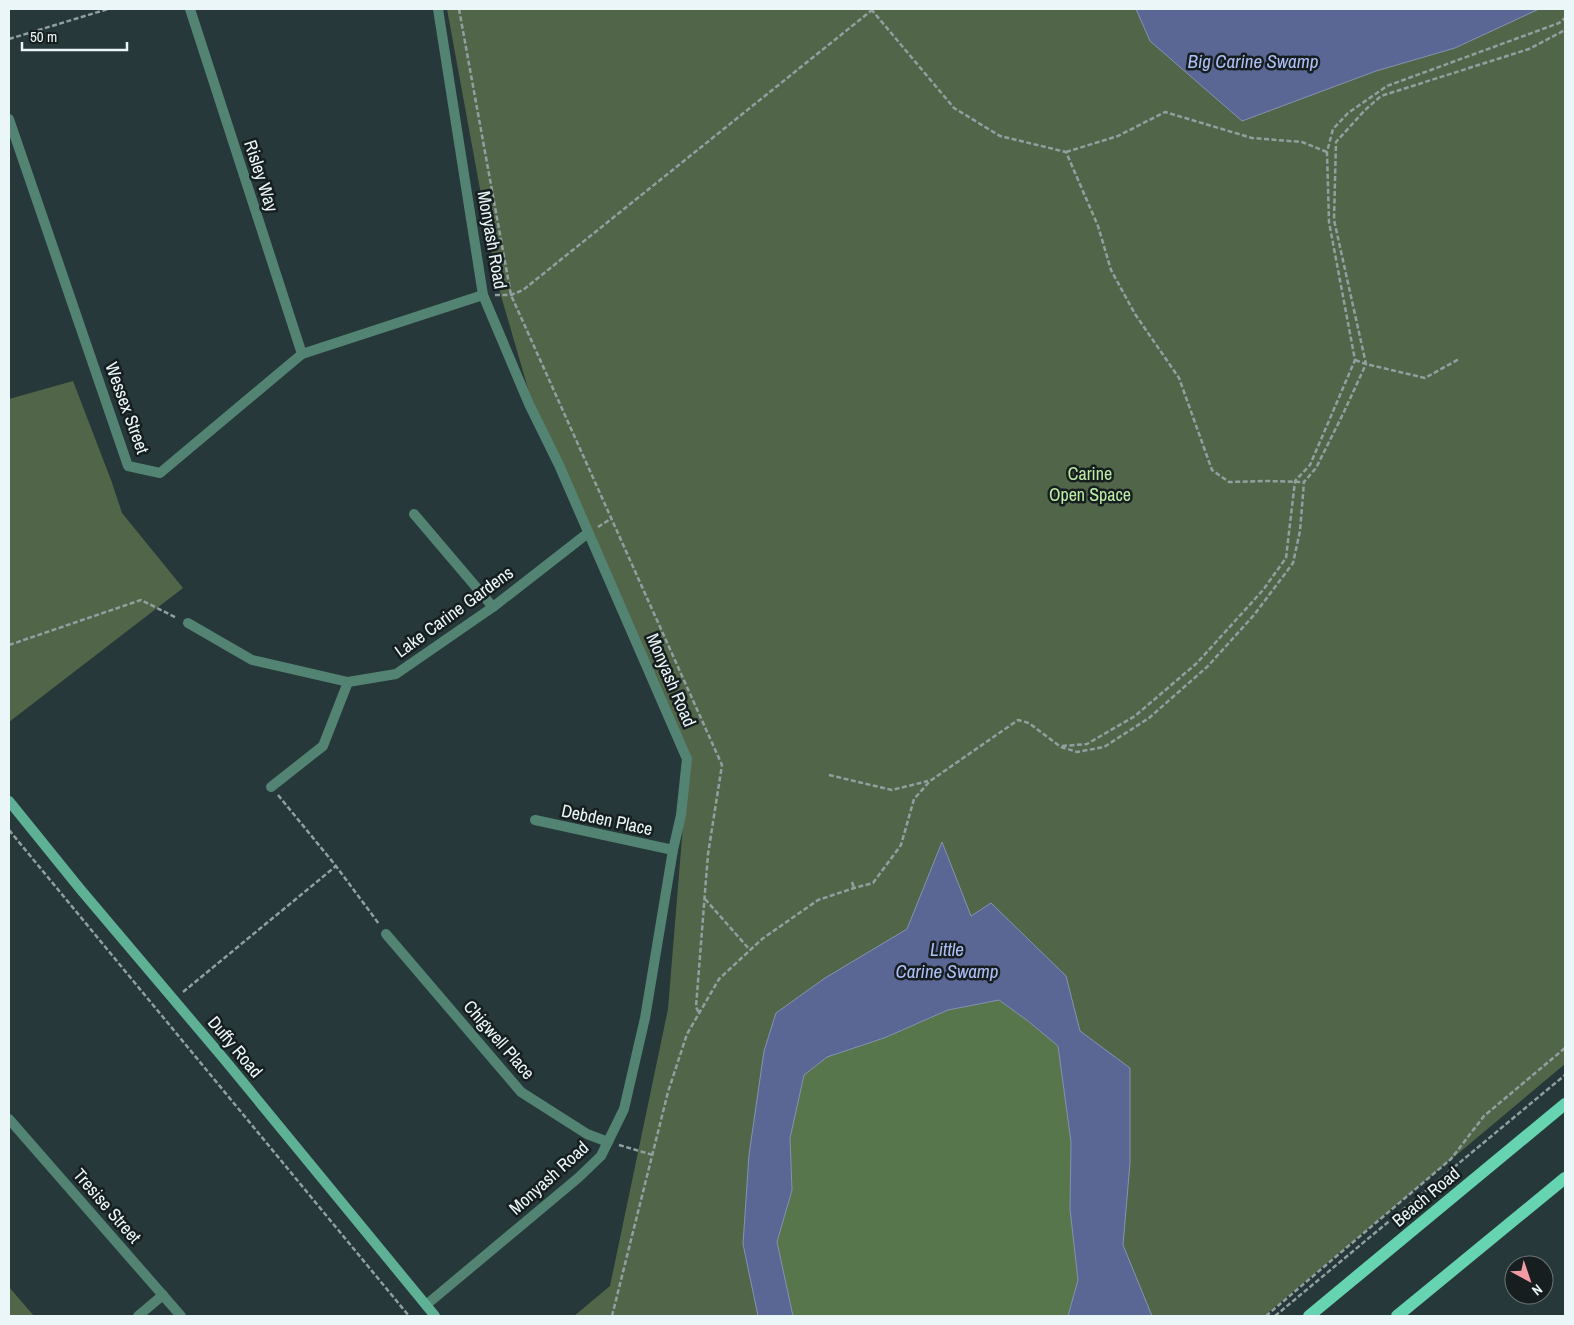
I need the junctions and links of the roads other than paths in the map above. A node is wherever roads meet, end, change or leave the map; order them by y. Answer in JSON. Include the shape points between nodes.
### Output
{"nodes":[{"id":1,"x":190,"y":9,"type":"edge"},
{"id":2,"x":438,"y":9,"type":"edge"},
{"id":3,"x":9,"y":119,"type":"edge"},
{"id":4,"x":483,"y":295,"type":"junction"},
{"id":5,"x":302,"y":354,"type":"junction"},
{"id":6,"x":414,"y":514,"type":"dead end"},
{"id":7,"x":588,"y":533,"type":"junction"},
{"id":8,"x":493,"y":607,"type":"junction"},
{"id":9,"x":188,"y":623,"type":"road end"},
{"id":10,"x":348,"y":682,"type":"junction"},
{"id":11,"x":271,"y":787,"type":"road end"},
{"id":12,"x":9,"y":801,"type":"edge"},
{"id":13,"x":535,"y":820,"type":"dead end"},
{"id":14,"x":673,"y":850,"type":"junction"},
{"id":15,"x":386,"y":934,"type":"road end"},
{"id":16,"x":1565,"y":1104,"type":"edge"},
{"id":17,"x":9,"y":1118,"type":"edge"},
{"id":18,"x":608,"y":1142,"type":"junction"},
{"id":19,"x":1565,"y":1178,"type":"edge"},
{"id":20,"x":163,"y":1295,"type":"junction"},
{"id":21,"x":426,"y":1305,"type":"junction"},
{"id":22,"x":138,"y":1316,"type":"edge"},
{"id":23,"x":181,"y":1316,"type":"edge"},
{"id":24,"x":435,"y":1316,"type":"edge"},
{"id":25,"x":1309,"y":1316,"type":"edge"},
{"id":26,"x":1397,"y":1316,"type":"edge"}],
"edges":[{"from":1,"to":5,"type":"street","name":"Risley Way"},
{"from":2,"to":4,"type":"street","name":"Monyash Road"},
{"from":3,"to":5,"type":"street","name":"Wessex Street","via":[[128,466],[160,472]]},
{"from":4,"to":5,"type":"street","name":"Wessex Street"},
{"from":4,"to":7,"type":"street","name":"Monyash Road"},
{"from":6,"to":8,"type":"street"},
{"from":7,"to":8,"type":"street","name":"Lake Carine Gardens"},
{"from":7,"to":14,"type":"street","name":"Monyash Road","via":[[687,759],[681,815]]},
{"from":8,"to":10,"type":"street","name":"Lake Carine Gardens","via":[[396,674]]},
{"from":9,"to":10,"type":"street","name":"Lake Carine Gardens","via":[[252,660]]},
{"from":10,"to":11,"type":"street","via":[[323,746]]},
{"from":12,"to":21,"type":"main road","name":"Duffy Road"},
{"from":13,"to":14,"type":"street","name":"Debden Place"},
{"from":14,"to":18,"type":"street","name":"Monyash Road","via":[[643,1027],[624,1109]]},
{"from":15,"to":18,"type":"street","name":"Chigwell Place","via":[[522,1092],[587,1134]]},
{"from":16,"to":25,"type":"main road","name":"Beach Road"},
{"from":17,"to":20,"type":"street","name":"Tresise Street"},
{"from":18,"to":21,"type":"street","name":"Monyash Road","via":[[601,1156],[578,1178]]},
{"from":19,"to":26,"type":"main road"},
{"from":20,"to":22,"type":"street"},
{"from":20,"to":23,"type":"street","name":"Tresise Street"},
{"from":21,"to":24,"type":"main road","name":"Duffy Road"}]}
